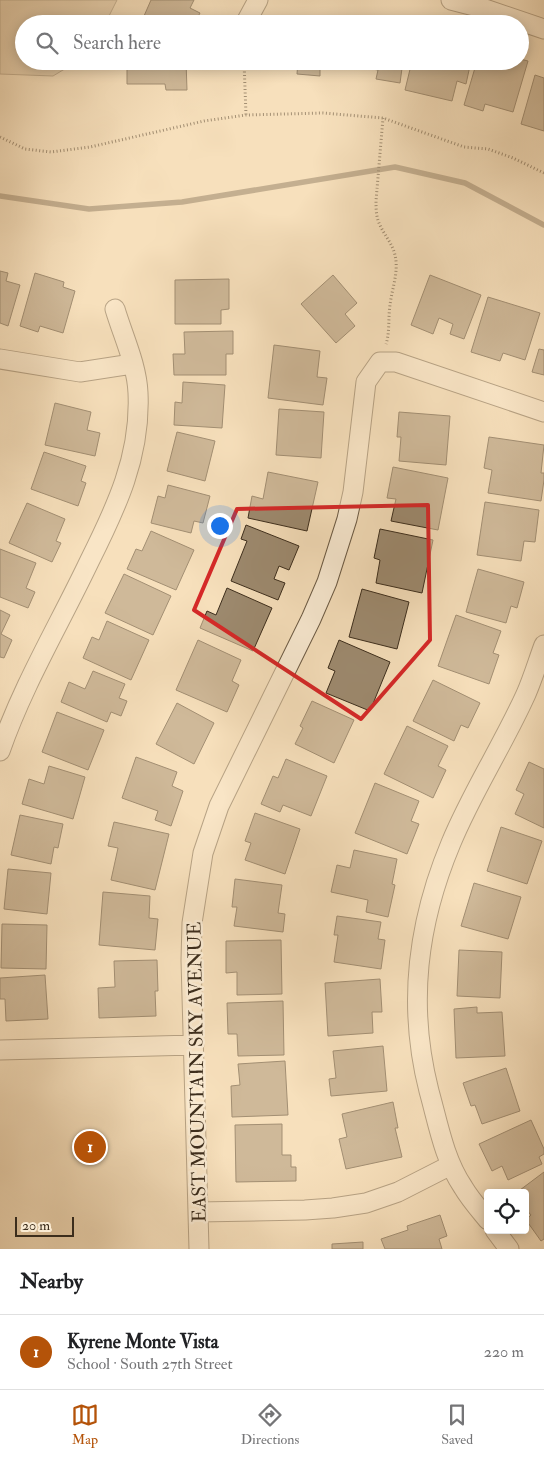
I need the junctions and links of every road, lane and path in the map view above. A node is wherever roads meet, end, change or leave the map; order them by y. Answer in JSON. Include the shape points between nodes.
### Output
{"nodes":[{"id":1,"x":258,"y":0,"type":"edge"},
{"id":2,"x":457,"y":1,"type":"edge"},
{"id":3,"x":250,"y":15,"type":"edge"},
{"id":4,"x":502,"y":15,"type":"edge"},
{"id":5,"x":529,"y":25,"type":"edge"},
{"id":6,"x":544,"y":30,"type":"edge"},
{"id":7,"x":244,"y":70,"type":"edge"},
{"id":8,"x":246,"y":115,"type":"junction"},
{"id":9,"x":383,"y":118,"type":"junction"},
{"id":10,"x":0,"y":137,"type":"edge"},
{"id":11,"x":544,"y":173,"type":"edge"},
{"id":12,"x":115,"y":309,"type":"dead end"},
{"id":13,"x":0,"y":359,"type":"edge"},
{"id":14,"x":380,"y":362,"type":"junction"},
{"id":15,"x":132,"y":364,"type":"junction"},
{"id":16,"x":544,"y":412,"type":"edge"},
{"id":17,"x":544,"y":645,"type":"edge"},
{"id":18,"x":0,"y":751,"type":"edge"},
{"id":19,"x":194,"y":1045,"type":"junction"},
{"id":20,"x":0,"y":1050,"type":"edge"},
{"id":21,"x":451,"y":1165,"type":"junction"},
{"id":22,"x":198,"y":1212,"type":"junction"},
{"id":23,"x":484,"y":1215,"type":"edge"},
{"id":24,"x":498,"y":1234,"type":"edge"},
{"id":25,"x":199,"y":1249,"type":"edge"},
{"id":26,"x":509,"y":1249,"type":"edge"}],
"edges":[{"from":1,"to":3,"type":"street"},
{"from":2,"to":4,"type":"street"},
{"from":5,"to":6,"type":"street"},
{"from":7,"to":8,"type":"path"},
{"from":8,"to":9,"type":"path","via":[[323,113]]},
{"from":8,"to":10,"type":"path","via":[[204,121],[90,147],[50,152],[25,149]]},
{"from":9,"to":11,"type":"path","via":[[464,147],[488,149]]},
{"from":9,"to":14,"type":"path","via":[[376,201],[378,220],[392,245],[397,270],[388,340]]},
{"from":12,"to":15,"type":"street"},
{"from":13,"to":15,"type":"street","via":[[80,372]]},
{"from":14,"to":16,"type":"street","via":[[410,366]]},
{"from":14,"to":19,"type":"street","name":"EAST MOUNTAIN SKY AVENUE","via":[[366,382],[353,492],[326,582],[311,619],[218,806],[203,853],[192,923]]},
{"from":15,"to":18,"type":"street","via":[[138,392],[137,434],[126,480],[106,528],[23,694]]},
{"from":17,"to":21,"type":"street","via":[[526,694],[451,843],[428,906],[418,958],[418,1025],[422,1064]]},
{"from":19,"to":20,"type":"street"},
{"from":19,"to":22,"type":"street","name":"EAST MOUNTAIN SKY AVENUE"},
{"from":21,"to":22,"type":"street","via":[[398,1192],[366,1203],[333,1208]]},
{"from":21,"to":23,"type":"street"},
{"from":22,"to":25,"type":"street","name":"EAST MOUNTAIN SKY AVENUE"},
{"from":24,"to":26,"type":"street"}]}
